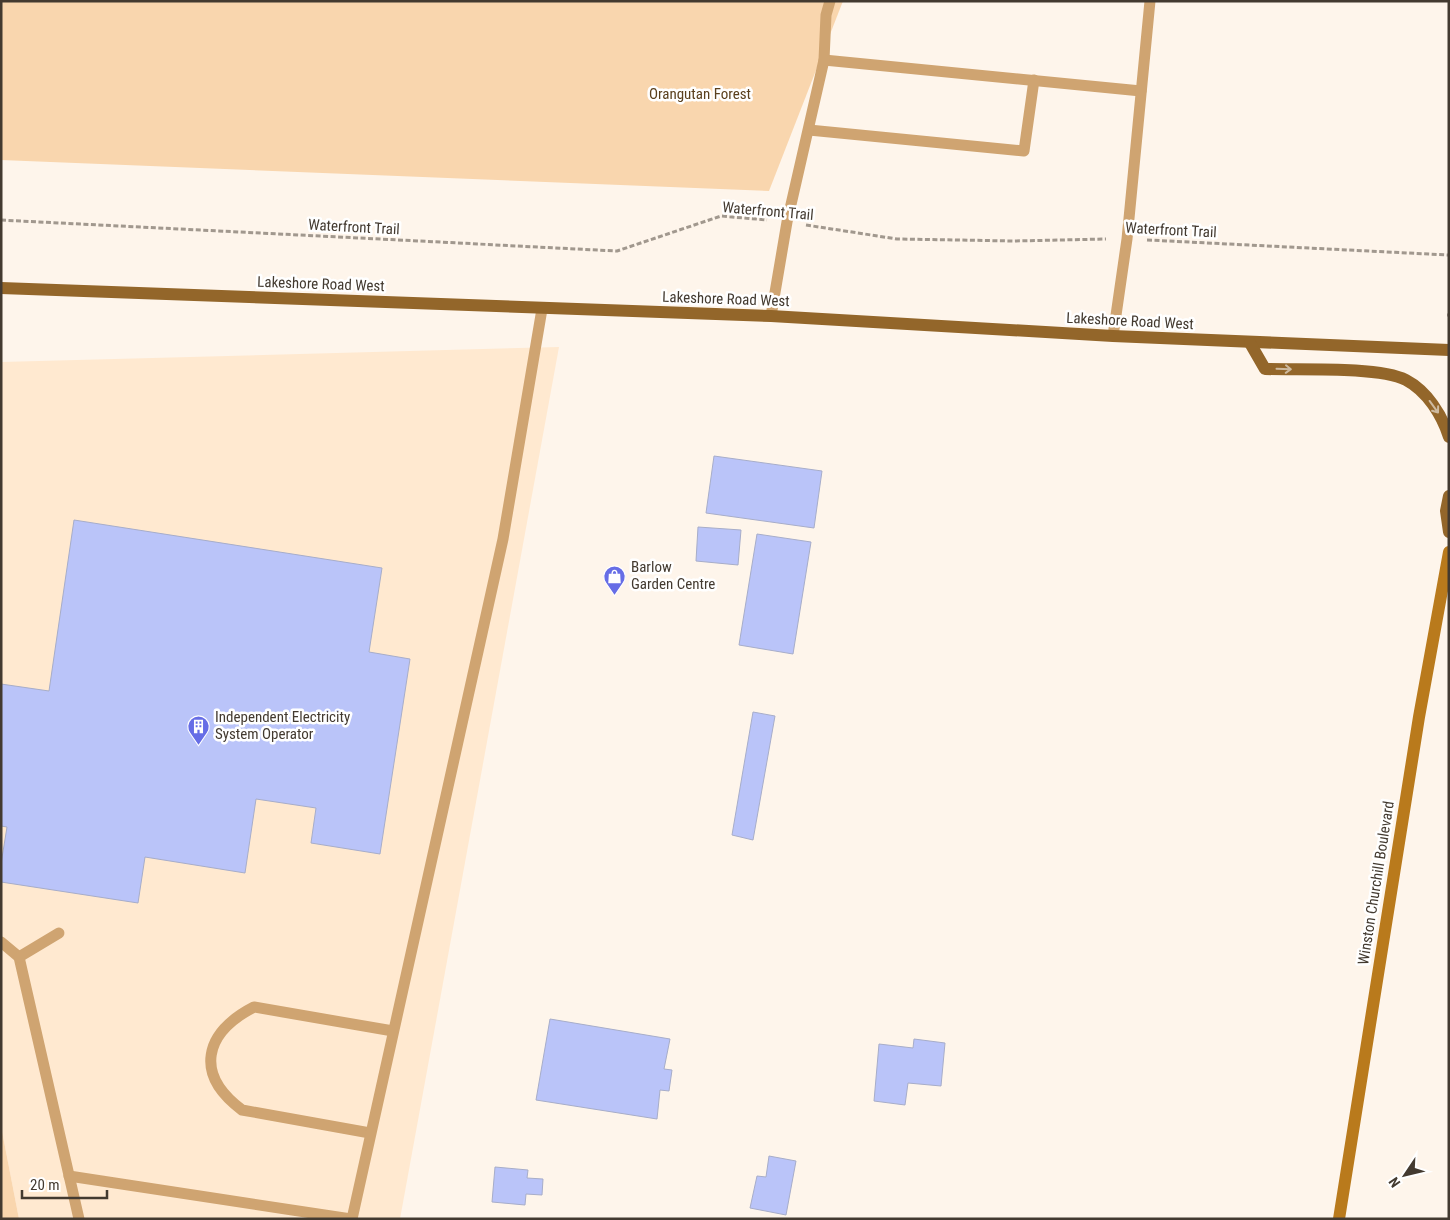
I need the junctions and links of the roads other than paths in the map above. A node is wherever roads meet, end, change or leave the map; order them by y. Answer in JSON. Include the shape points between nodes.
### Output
{"nodes":[{"id":1,"x":830,"y":1,"type":"edge"},
{"id":2,"x":1150,"y":1,"type":"edge"},
{"id":3,"x":824,"y":60,"type":"junction"},
{"id":4,"x":1034,"y":80,"type":"junction"},
{"id":5,"x":1141,"y":90,"type":"junction"},
{"id":6,"x":809,"y":130,"type":"junction"},
{"id":7,"x":1,"y":288,"type":"edge"},
{"id":8,"x":542,"y":309,"type":"junction"},
{"id":9,"x":771,"y":316,"type":"junction"},
{"id":10,"x":1113,"y":336,"type":"junction"},
{"id":11,"x":1250,"y":343,"type":"junction"},
{"id":12,"x":1449,"y":350,"type":"edge"},
{"id":13,"x":1449,"y":437,"type":"edge"},
{"id":14,"x":1449,"y":496,"type":"edge"},
{"id":15,"x":1449,"y":532,"type":"edge"},
{"id":16,"x":1449,"y":552,"type":"edge"},
{"id":17,"x":59,"y":933,"type":"dead end"},
{"id":18,"x":1,"y":942,"type":"edge"},
{"id":19,"x":19,"y":957,"type":"junction"},
{"id":20,"x":393,"y":1031,"type":"junction"},
{"id":21,"x":370,"y":1133,"type":"junction"},
{"id":22,"x":69,"y":1176,"type":"junction"},
{"id":23,"x":79,"y":1219,"type":"edge"},
{"id":24,"x":352,"y":1219,"type":"edge"},
{"id":25,"x":1339,"y":1219,"type":"edge"}],
"edges":[{"from":1,"to":3,"type":"lane","via":[[826,15]]},
{"from":2,"to":5,"type":"lane"},
{"from":3,"to":4,"type":"lane"},
{"from":3,"to":6,"type":"lane"},
{"from":4,"to":5,"type":"lane"},
{"from":4,"to":6,"type":"lane","via":[[1024,151]]},
{"from":5,"to":10,"type":"lane","via":[[1127,239]]},
{"from":6,"to":9,"type":"lane","via":[[787,222]]},
{"from":7,"to":8,"type":"main road","name":"Lakeshore Road West"},
{"from":8,"to":9,"type":"main road","name":"Lakeshore Road West"},
{"from":8,"to":20,"type":"lane","via":[[503,539]]},
{"from":9,"to":10,"type":"main road","name":"Lakeshore Road West"},
{"from":10,"to":11,"type":"main road","name":"Lakeshore Road West"},
{"from":11,"to":12,"type":"main road","name":"Lakeshore Road West"},
{"from":11,"to":13,"type":"main road","one_way":true,"via":[[1265,368],[1371,372],[1408,381],[1436,408]]},
{"from":14,"to":15,"type":"main road","via":[[1446,512]]},
{"from":16,"to":25,"type":"main road","name":"Winston Churchill Boulevard","via":[[1419,718]]},
{"from":17,"to":19,"type":"lane"},
{"from":18,"to":19,"type":"lane"},
{"from":19,"to":22,"type":"lane"},
{"from":20,"to":21,"type":"lane"},
{"from":20,"to":21,"type":"lane","via":[[254,1007],[237,1016],[212,1046],[210,1063],[215,1082],[226,1098],[242,1110]]},
{"from":21,"to":24,"type":"lane"},
{"from":22,"to":23,"type":"lane"},
{"from":22,"to":24,"type":"lane"}]}
